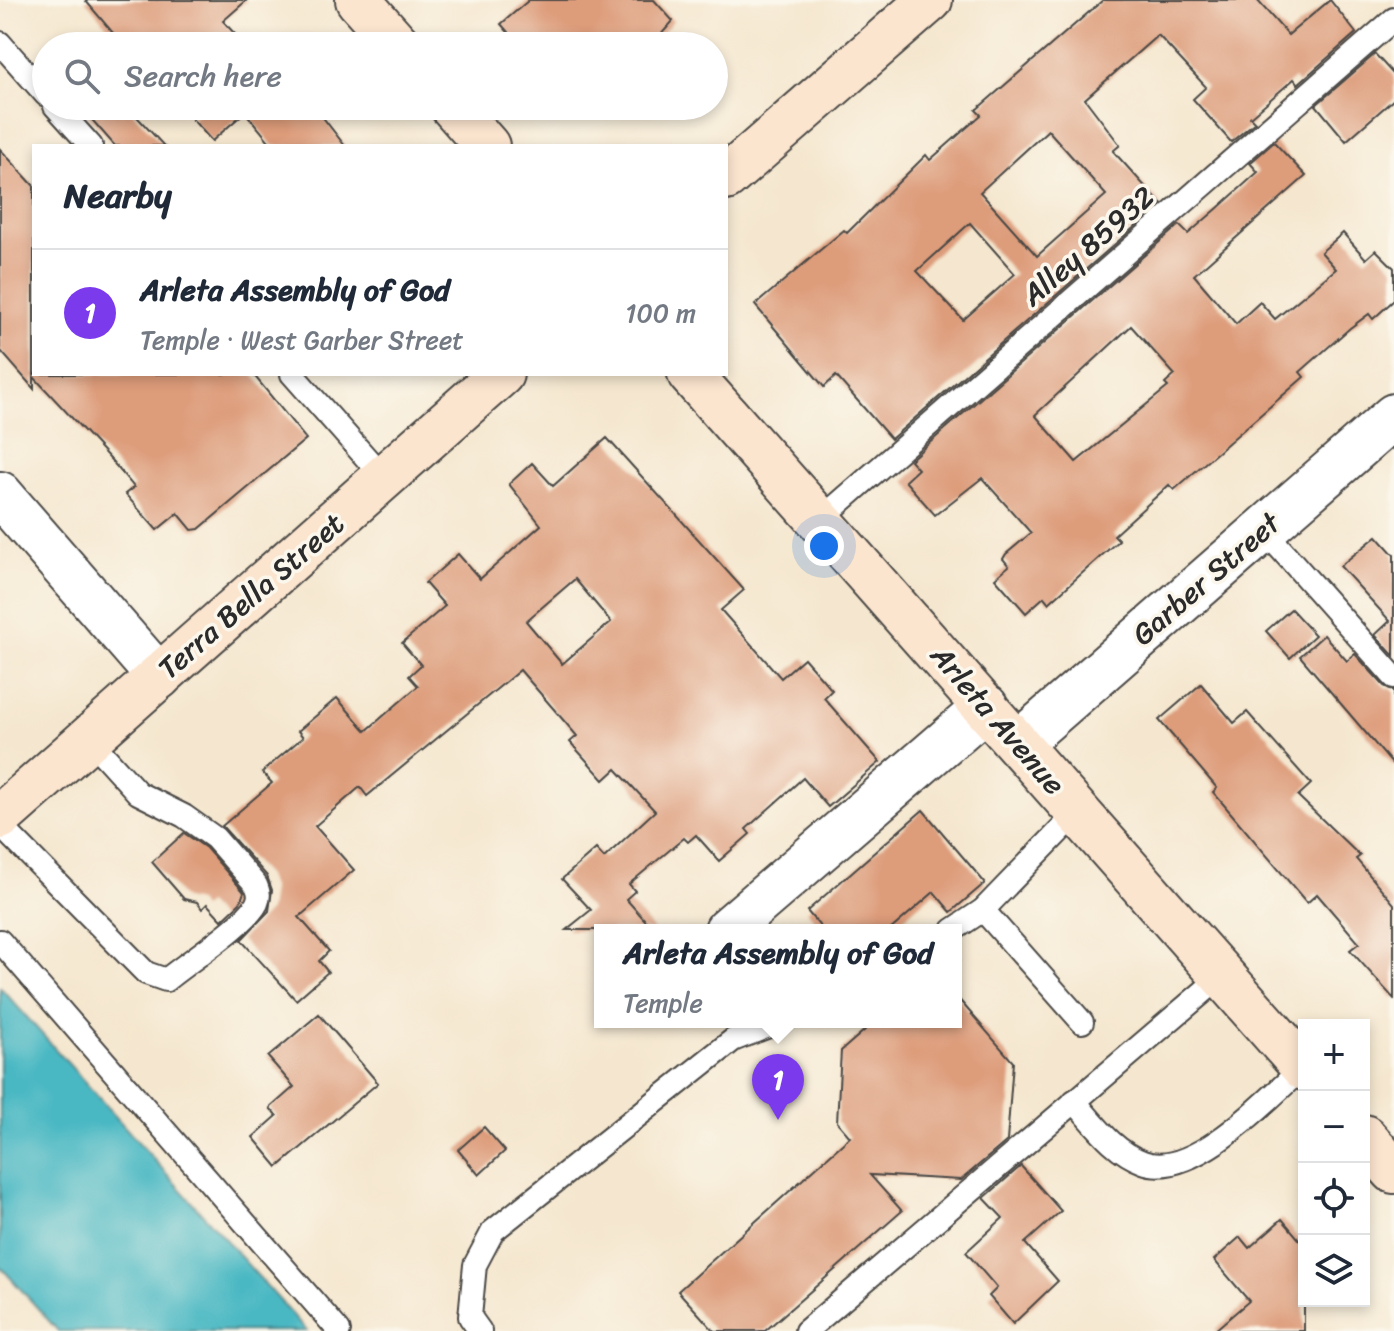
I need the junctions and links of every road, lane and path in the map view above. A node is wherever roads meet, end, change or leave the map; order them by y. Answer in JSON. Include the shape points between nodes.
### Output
{"nodes":[{"id":1,"x":358,"y":0,"type":"edge"},
{"id":2,"x":930,"y":0,"type":"edge"},
{"id":3,"x":1394,"y":19,"type":"edge"},
{"id":4,"x":387,"y":32,"type":"edge"},
{"id":5,"x":0,"y":43,"type":"edge"},
{"id":6,"x":32,"y":79,"type":"edge"},
{"id":7,"x":68,"y":120,"type":"edge"},
{"id":8,"x":464,"y":120,"type":"edge"},
{"id":9,"x":89,"y":144,"type":"edge"},
{"id":10,"x":485,"y":144,"type":"edge"},
{"id":11,"x":728,"y":176,"type":"edge"},
{"id":12,"x":294,"y":376,"type":"edge"},
{"id":13,"x":499,"y":376,"type":"edge"},
{"id":14,"x":692,"y":376,"type":"edge"},
{"id":15,"x":1394,"y":416,"type":"edge"},
{"id":16,"x":384,"y":478,"type":"junction"},
{"id":17,"x":0,"y":494,"type":"edge"},
{"id":18,"x":821,"y":519,"type":"junction"},
{"id":19,"x":1263,"y":529,"type":"junction"},
{"id":20,"x":159,"y":677,"type":"junction"},
{"id":21,"x":1394,"y":677,"type":"edge"},
{"id":22,"x":986,"y":707,"type":"junction"},
{"id":23,"x":89,"y":739,"type":"junction"},
{"id":24,"x":1019,"y":743,"type":"junction"},
{"id":25,"x":1078,"y":812,"type":"junction"},
{"id":26,"x":0,"y":817,"type":"edge"},
{"id":27,"x":0,"y":825,"type":"edge"},
{"id":28,"x":983,"y":910,"type":"junction"},
{"id":29,"x":734,"y":924,"type":"edge"},
{"id":30,"x":962,"y":924,"type":"edge"},
{"id":31,"x":0,"y":941,"type":"edge"},
{"id":32,"x":1223,"y":975,"type":"junction"},
{"id":33,"x":1082,"y":1022,"type":"dead end"},
{"id":34,"x":764,"y":1028,"type":"edge"},
{"id":35,"x":1298,"y":1061,"type":"edge"},
{"id":36,"x":1298,"y":1073,"type":"edge"},
{"id":37,"x":1074,"y":1101,"type":"junction"},
{"id":38,"x":1370,"y":1144,"type":"edge"},
{"id":39,"x":1394,"y":1171,"type":"edge"},
{"id":40,"x":339,"y":1331,"type":"edge"},
{"id":41,"x":480,"y":1331,"type":"edge"},
{"id":42,"x":806,"y":1331,"type":"edge"}],
"edges":[{"from":1,"to":4,"type":"main road"},
{"from":2,"to":11,"type":"main road"},
{"from":3,"to":18,"type":"lane","name":"Alley 85932"},
{"from":5,"to":6,"type":"lane"},
{"from":7,"to":9,"type":"lane"},
{"from":8,"to":10,"type":"main road"},
{"from":12,"to":16,"type":"lane"},
{"from":13,"to":16,"type":"main road","name":"Terra Bella Street"},
{"from":14,"to":18,"type":"main road","name":"Arleta Avenue"},
{"from":15,"to":19,"type":"street","name":"Garber Street"},
{"from":16,"to":20,"type":"main road","name":"Terra Bella Street"},
{"from":17,"to":20,"type":"street"},
{"from":18,"to":22,"type":"main road","name":"Arleta Avenue"},
{"from":19,"to":21,"type":"lane"},
{"from":19,"to":24,"type":"street","name":"Garber Street"},
{"from":20,"to":23,"type":"main road","name":"Terra Bella Street"},
{"from":22,"to":24,"type":"main road","name":"Arleta Avenue"},
{"from":22,"to":29,"type":"street"},
{"from":23,"to":26,"type":"main road","name":"Terra Bella Street"},
{"from":23,"to":27,"type":"lane","via":[[138,793],[215,838],[256,885],[257,905],[240,922],[166,980],[146,973]]},
{"from":24,"to":25,"type":"main road","name":"Arleta Avenue"},
{"from":25,"to":28,"type":"lane"},
{"from":25,"to":32,"type":"main road","name":"Arleta Avenue"},
{"from":28,"to":30,"type":"lane"},
{"from":28,"to":33,"type":"lane"},
{"from":31,"to":40,"type":"lane"},
{"from":32,"to":35,"type":"main road","name":"Arleta Avenue"},
{"from":32,"to":37,"type":"lane"},
{"from":34,"to":41,"type":"lane","via":[[733,1040],[493,1231],[475,1265],[470,1317]]},
{"from":36,"to":37,"type":"lane","via":[[1204,1151],[1172,1164],[1146,1164],[1117,1148]]},
{"from":37,"to":42,"type":"lane"},
{"from":38,"to":39,"type":"main road"}]}
